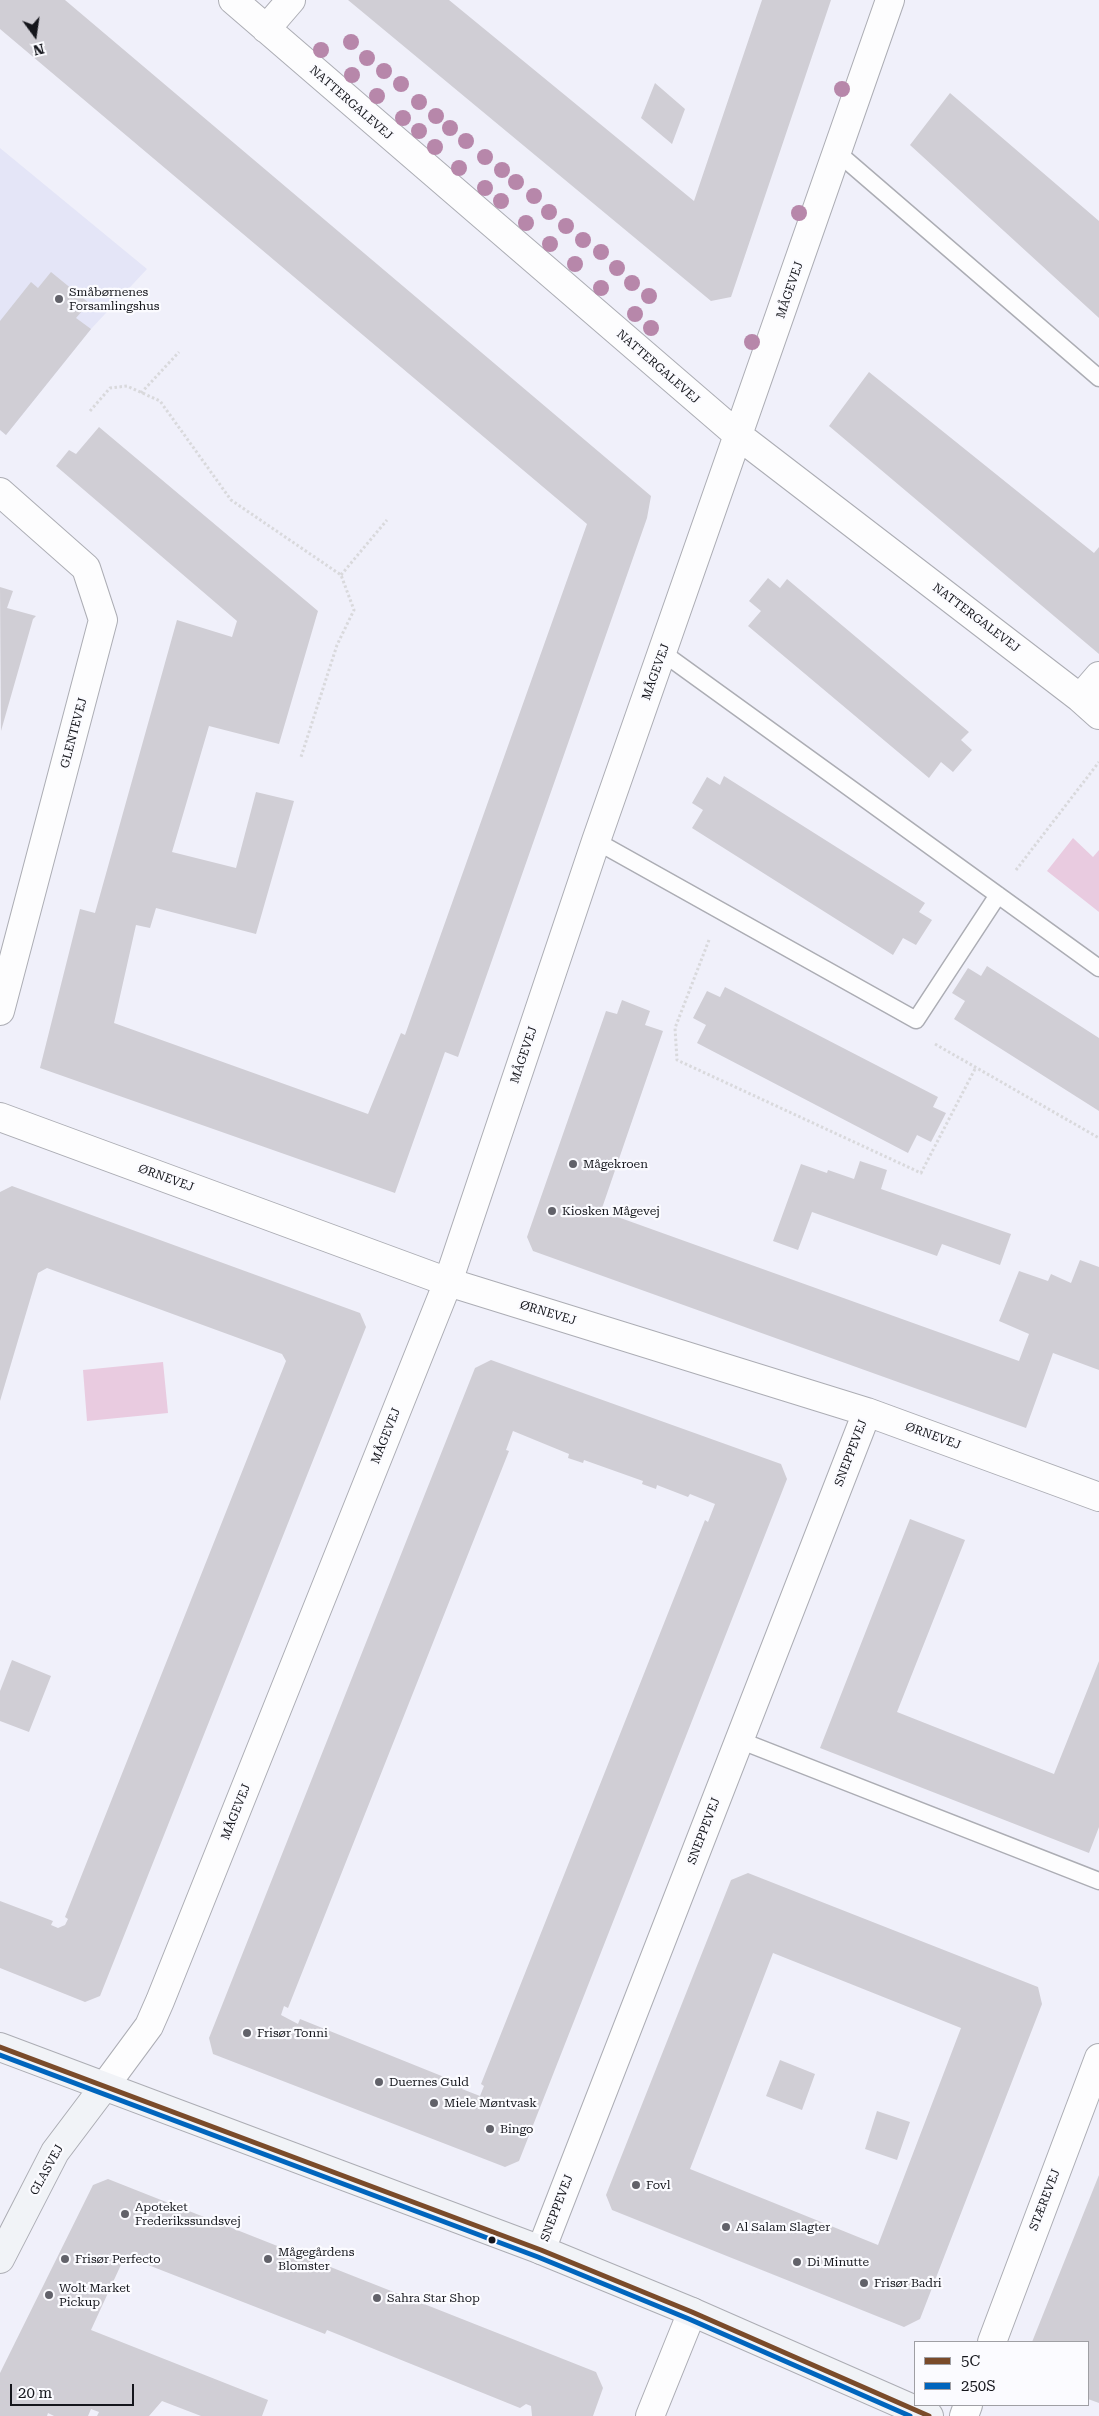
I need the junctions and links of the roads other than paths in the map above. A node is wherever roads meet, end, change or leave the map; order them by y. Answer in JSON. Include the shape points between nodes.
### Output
{"nodes":[{"id":1,"x":232,"y":0,"type":"edge"},
{"id":2,"x":291,"y":0,"type":"edge"},
{"id":3,"x":890,"y":0,"type":"edge"},
{"id":4,"x":266,"y":29,"type":"junction"},
{"id":5,"x":838,"y":153,"type":"junction"},
{"id":6,"x":1099,"y":378,"type":"edge"},
{"id":7,"x":739,"y":436,"type":"junction"},
{"id":8,"x":0,"y":492,"type":"edge"},
{"id":9,"x":663,"y":653,"type":"junction"},
{"id":10,"x":1099,"y":676,"type":"edge"},
{"id":11,"x":1089,"y":706,"type":"edge"},
{"id":12,"x":596,"y":841,"type":"junction"},
{"id":13,"x":998,"y":895,"type":"junction"},
{"id":14,"x":1099,"y":968,"type":"edge"},
{"id":15,"x":0,"y":1010,"type":"edge"},
{"id":16,"x":0,"y":1117,"type":"edge"},
{"id":17,"x":448,"y":1282,"type":"junction"},
{"id":18,"x":867,"y":1412,"type":"junction"},
{"id":19,"x":1099,"y":1497,"type":"edge"},
{"id":20,"x":739,"y":1740,"type":"junction"},
{"id":21,"x":1099,"y":1881,"type":"edge"},
{"id":22,"x":0,"y":2047,"type":"edge"},
{"id":23,"x":1099,"y":2058,"type":"edge"},
{"id":24,"x":104,"y":2087,"type":"junction"},
{"id":25,"x":541,"y":2250,"type":"junction"},
{"id":26,"x":0,"y":2259,"type":"edge"},
{"id":27,"x":692,"y":2312,"type":"junction"},
{"id":28,"x":992,"y":2341,"type":"edge"},
{"id":29,"x":650,"y":2416,"type":"edge"},
{"id":30,"x":929,"y":2416,"type":"edge"}],
"edges":[{"from":1,"to":4,"type":"street","name":"NATTERGALEVEJ"},
{"from":2,"to":4,"type":"street"},
{"from":3,"to":5,"type":"street","name":"MÅGEVEJ"},
{"from":4,"to":7,"type":"street","name":"NATTERGALEVEJ"},
{"from":5,"to":6,"type":"lane"},
{"from":5,"to":7,"type":"street","name":"MÅGEVEJ"},
{"from":7,"to":9,"type":"street","name":"MÅGEVEJ"},
{"from":7,"to":11,"type":"street","name":"NATTERGALEVEJ"},
{"from":8,"to":15,"type":"street","name":"GLENTEVEJ","via":[[86,568],[104,620]]},
{"from":9,"to":12,"type":"street","name":"MÅGEVEJ"},
{"from":9,"to":13,"type":"lane"},
{"from":10,"to":11,"type":"street"},
{"from":12,"to":13,"type":"lane","via":[[916,1020]]},
{"from":12,"to":17,"type":"street","name":"MÅGEVEJ"},
{"from":13,"to":14,"type":"lane"},
{"from":16,"to":17,"type":"street","name":"ØRNEVEJ"},
{"from":17,"to":18,"type":"street","name":"ØRNEVEJ"},
{"from":17,"to":24,"type":"street","name":"MÅGEVEJ","via":[[160,2001],[149,2026]]},
{"from":18,"to":19,"type":"street","name":"ØRNEVEJ"},
{"from":18,"to":20,"type":"street","name":"SNEPPEVEJ"},
{"from":20,"to":21,"type":"lane"},
{"from":20,"to":25,"type":"street","name":"SNEPPEVEJ"},
{"from":22,"to":24,"type":"street"},
{"from":23,"to":28,"type":"street","name":"STÆREVEJ"},
{"from":24,"to":25,"type":"street"},
{"from":24,"to":26,"type":"street","name":"GLASVEJ","via":[[56,2152]]},
{"from":25,"to":27,"type":"street"},
{"from":27,"to":29,"type":"street"},
{"from":27,"to":30,"type":"street"}]}
